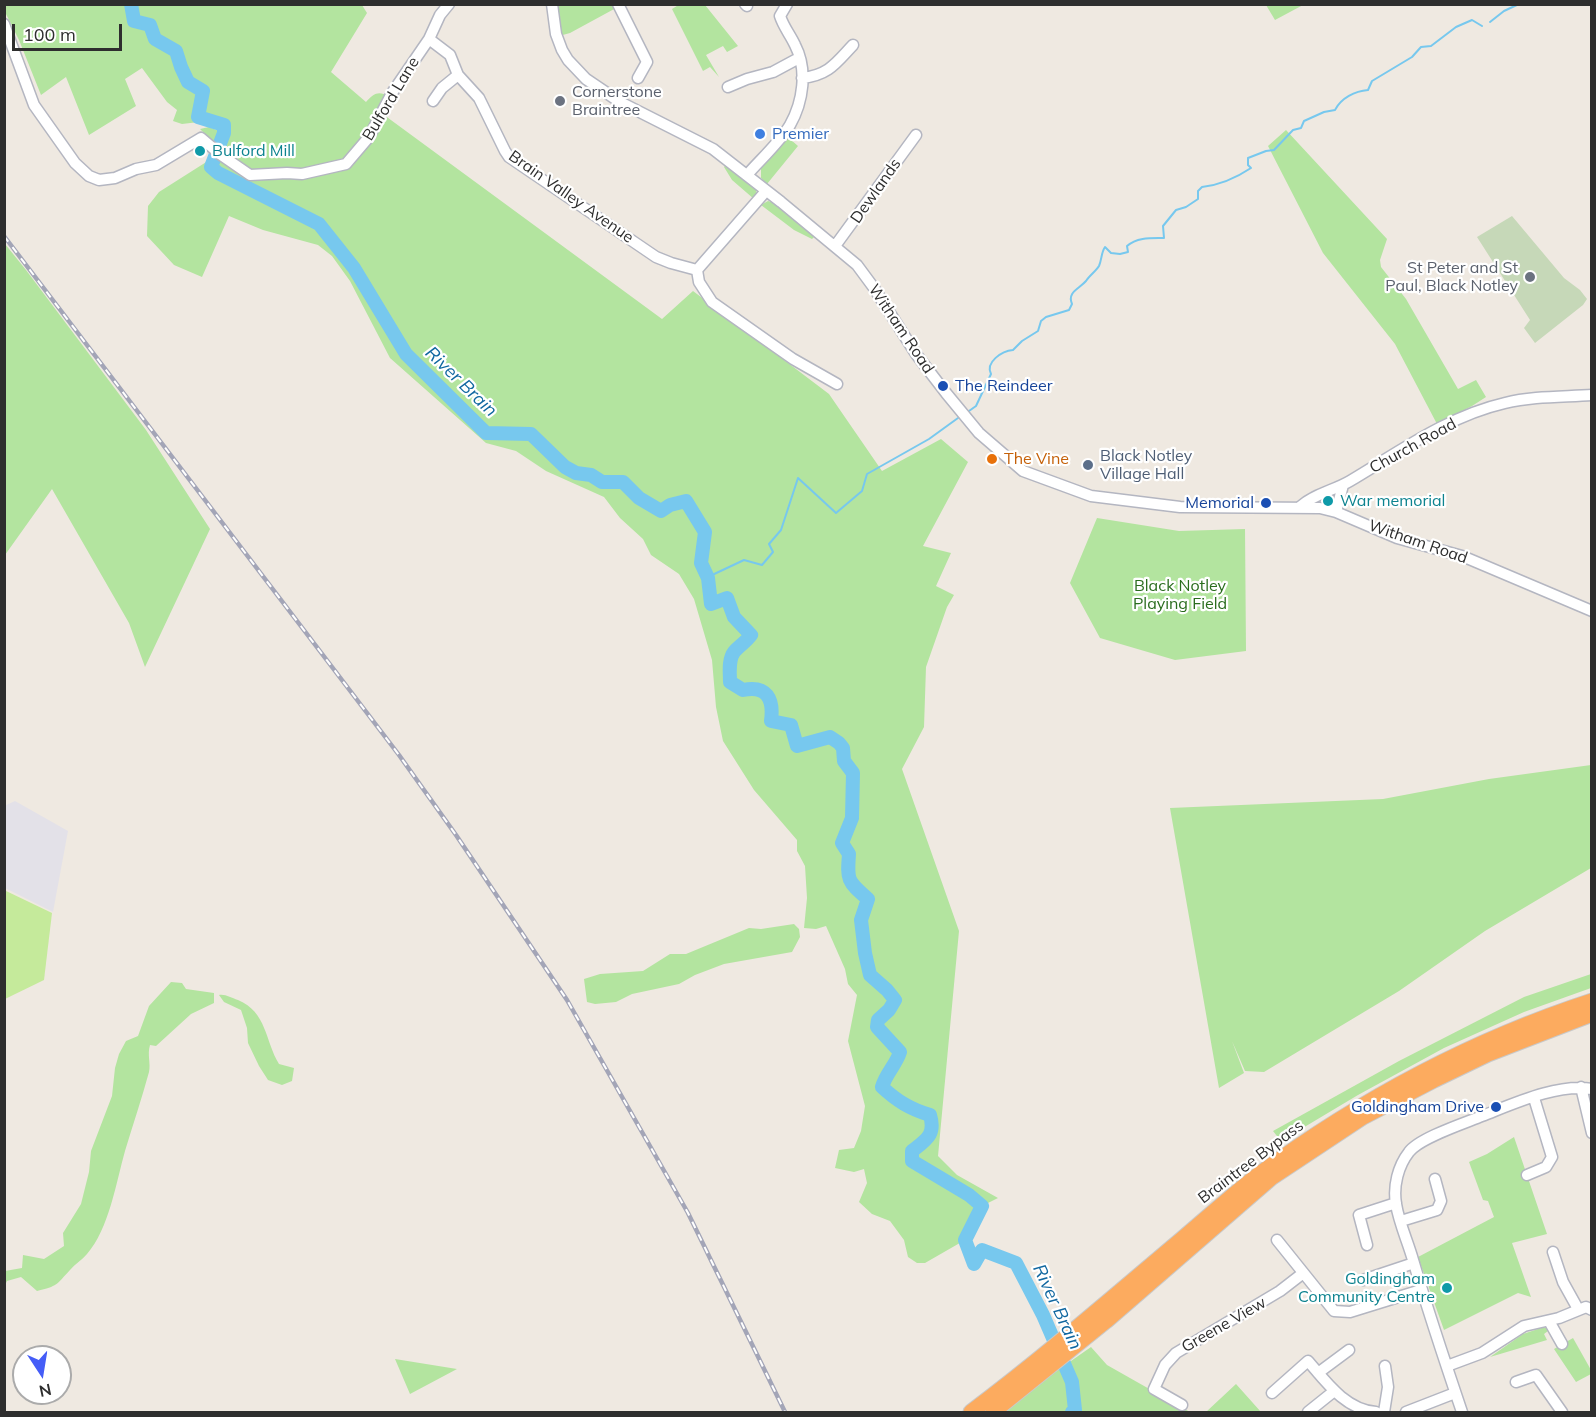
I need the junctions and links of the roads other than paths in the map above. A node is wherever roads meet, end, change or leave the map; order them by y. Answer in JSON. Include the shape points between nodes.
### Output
{"nodes":[{"id":1,"x":449,"y":4,"type":"edge"},
{"id":2,"x":552,"y":4,"type":"edge"},
{"id":3,"x":618,"y":4,"type":"edge"},
{"id":4,"x":787,"y":4,"type":"edge"},
{"id":5,"x":4,"y":24,"type":"edge"},
{"id":6,"x":429,"y":39,"type":"junction"},
{"id":7,"x":853,"y":45,"type":"dead end"},
{"id":8,"x":799,"y":58,"type":"junction"},
{"id":9,"x":458,"y":75,"type":"junction"},
{"id":10,"x":638,"y":78,"type":"dead end"},
{"id":11,"x":802,"y":78,"type":"junction"},
{"id":12,"x":728,"y":87,"type":"dead end"},
{"id":13,"x":433,"y":101,"type":"dead end"},
{"id":14,"x":916,"y":135,"type":"dead end"},
{"id":15,"x":747,"y":175,"type":"junction"},
{"id":16,"x":766,"y":191,"type":"junction"},
{"id":17,"x":835,"y":246,"type":"junction"},
{"id":18,"x":697,"y":270,"type":"junction"},
{"id":19,"x":837,"y":384,"type":"dead end"},
{"id":20,"x":1592,"y":394,"type":"edge"},
{"id":21,"x":1343,"y":485,"type":"junction"},
{"id":22,"x":1301,"y":506,"type":"junction"},
{"id":23,"x":1336,"y":512,"type":"junction"},
{"id":24,"x":1592,"y":611,"type":"edge"},
{"id":25,"x":1592,"y":1000,"type":"edge"},
{"id":26,"x":1592,"y":1014,"type":"edge"},
{"id":27,"x":1586,"y":1088,"type":"edge"},
{"id":28,"x":1534,"y":1098,"type":"junction"},
{"id":29,"x":1592,"y":1132,"type":"edge"},
{"id":30,"x":1527,"y":1175,"type":"dead end"},
{"id":31,"x":1435,"y":1179,"type":"dead end"},
{"id":32,"x":1396,"y":1203,"type":"junction"},
{"id":33,"x":1401,"y":1221,"type":"junction"},
{"id":34,"x":1277,"y":1240,"type":"dead end"},
{"id":35,"x":1367,"y":1245,"type":"dead end"},
{"id":36,"x":1553,"y":1252,"type":"dead end"},
{"id":37,"x":1414,"y":1263,"type":"junction"},
{"id":38,"x":1302,"y":1274,"type":"junction"},
{"id":39,"x":1363,"y":1280,"type":"dead end"},
{"id":40,"x":1421,"y":1290,"type":"junction"},
{"id":41,"x":1578,"y":1310,"type":"junction"},
{"id":42,"x":1592,"y":1310,"type":"edge"},
{"id":43,"x":1549,"y":1321,"type":"junction"},
{"id":44,"x":1084,"y":1330,"type":"junction"},
{"id":45,"x":1562,"y":1344,"type":"dead end"},
{"id":46,"x":1349,"y":1350,"type":"dead end"},
{"id":47,"x":1042,"y":1365,"type":"junction"},
{"id":48,"x":1384,"y":1365,"type":"dead end"},
{"id":49,"x":1448,"y":1366,"type":"junction"},
{"id":50,"x":1318,"y":1373,"type":"junction"},
{"id":51,"x":1516,"y":1382,"type":"dead end"},
{"id":52,"x":1333,"y":1392,"type":"junction"},
{"id":53,"x":1272,"y":1393,"type":"dead end"},
{"id":54,"x":1455,"y":1393,"type":"junction"},
{"id":55,"x":1182,"y":1405,"type":"dead end"},
{"id":56,"x":1367,"y":1412,"type":"edge"},
{"id":57,"x":970,"y":1413,"type":"edge"},
{"id":58,"x":993,"y":1413,"type":"edge"},
{"id":59,"x":1308,"y":1413,"type":"edge"},
{"id":60,"x":1376,"y":1413,"type":"edge"},
{"id":61,"x":1384,"y":1413,"type":"edge"},
{"id":62,"x":1406,"y":1413,"type":"edge"},
{"id":63,"x":1462,"y":1413,"type":"edge"},
{"id":64,"x":1562,"y":1413,"type":"edge"}],
"edges":[{"from":1,"to":6,"type":"street","name":"Bulford Lane"},
{"from":2,"to":15,"type":"street","name":"Witham Road","via":[[562,50],[586,79],[620,102],[713,149]]},
{"from":3,"to":10,"type":"street","via":[[647,62]]},
{"from":4,"to":8,"type":"street","via":[[780,16]]},
{"from":5,"to":6,"type":"street","name":"Bulford Lane","via":[[34,105],[75,163],[99,180],[156,165],[201,138],[250,175],[315,173],[346,164],[369,137],[392,93]]},
{"from":6,"to":9,"type":"street","name":"Brain Valley Avenue","via":[[450,56]]},
{"from":7,"to":11,"type":"street","via":[[830,69]]},
{"from":8,"to":11,"type":"street"},
{"from":8,"to":12,"type":"street","via":[[773,72]]},
{"from":9,"to":13,"type":"street"},
{"from":9,"to":18,"type":"street","name":"Brain Valley Avenue","via":[[479,99],[509,157],[656,256]]},
{"from":11,"to":15,"type":"street","via":[[801,99],[789,127]]},
{"from":14,"to":17,"type":"street","name":"Dewlands"},
{"from":15,"to":16,"type":"street","name":"Witham Road"},
{"from":16,"to":17,"type":"street","name":"Witham Road"},
{"from":16,"to":18,"type":"street"},
{"from":17,"to":22,"type":"street","name":"Witham Road","via":[[857,265],[916,354],[979,434],[1023,471],[1095,497],[1180,507]]},
{"from":18,"to":19,"type":"street","via":[[699,282],[712,302],[793,359]]},
{"from":20,"to":21,"type":"street","name":"Church Road","via":[[1523,400],[1477,412],[1412,442]]},
{"from":21,"to":22,"type":"street","name":"Church Road"},
{"from":21,"to":23,"type":"street"},
{"from":22,"to":23,"type":"street","name":"Witham Road"},
{"from":23,"to":24,"type":"street","name":"Witham Road","via":[[1397,538],[1462,556]]},
{"from":25,"to":44,"type":"highway","name":"Braintree Bypass","via":[[1476,1046],[1333,1123],[1257,1176]]},
{"from":26,"to":44,"type":"highway","name":"Braintree Bypass","via":[[1488,1054],[1363,1117],[1271,1179]]},
{"from":27,"to":28,"type":"street"},
{"from":27,"to":29,"type":"street"},
{"from":28,"to":30,"type":"street","via":[[1552,1157],[1546,1167]]},
{"from":28,"to":32,"type":"street","via":[[1459,1125],[1410,1149],[1398,1173]]},
{"from":31,"to":33,"type":"street","via":[[1441,1201],[1437,1210]]},
{"from":32,"to":33,"type":"street"},
{"from":32,"to":35,"type":"street","via":[[1359,1215]]},
{"from":33,"to":37,"type":"street"},
{"from":34,"to":38,"type":"street"},
{"from":36,"to":41,"type":"street"},
{"from":37,"to":39,"type":"street"},
{"from":37,"to":40,"type":"street"},
{"from":38,"to":40,"type":"street","via":[[1334,1311],[1350,1312]]},
{"from":38,"to":55,"type":"street","name":"Greene View","via":[[1176,1353],[1154,1389]]},
{"from":40,"to":49,"type":"street"},
{"from":41,"to":42,"type":"street"},
{"from":41,"to":43,"type":"street"},
{"from":43,"to":45,"type":"street"},
{"from":43,"to":49,"type":"street","via":[[1524,1326],[1482,1353]]},
{"from":44,"to":47,"type":"highway","name":"Braintree Bypass"},
{"from":46,"to":50,"type":"street"},
{"from":47,"to":57,"type":"highway","name":"Braintree Bypass"},
{"from":47,"to":58,"type":"highway","name":"Braintree Bypass"},
{"from":48,"to":61,"type":"street","via":[[1388,1387]]},
{"from":49,"to":54,"type":"street"},
{"from":50,"to":52,"type":"street"},
{"from":50,"to":53,"type":"street","via":[[1308,1361]]},
{"from":51,"to":64,"type":"street","via":[[1541,1373]]},
{"from":52,"to":56,"type":"street"},
{"from":52,"to":59,"type":"street"},
{"from":54,"to":62,"type":"street"},
{"from":54,"to":63,"type":"street"},
{"from":56,"to":60,"type":"street"}]}
